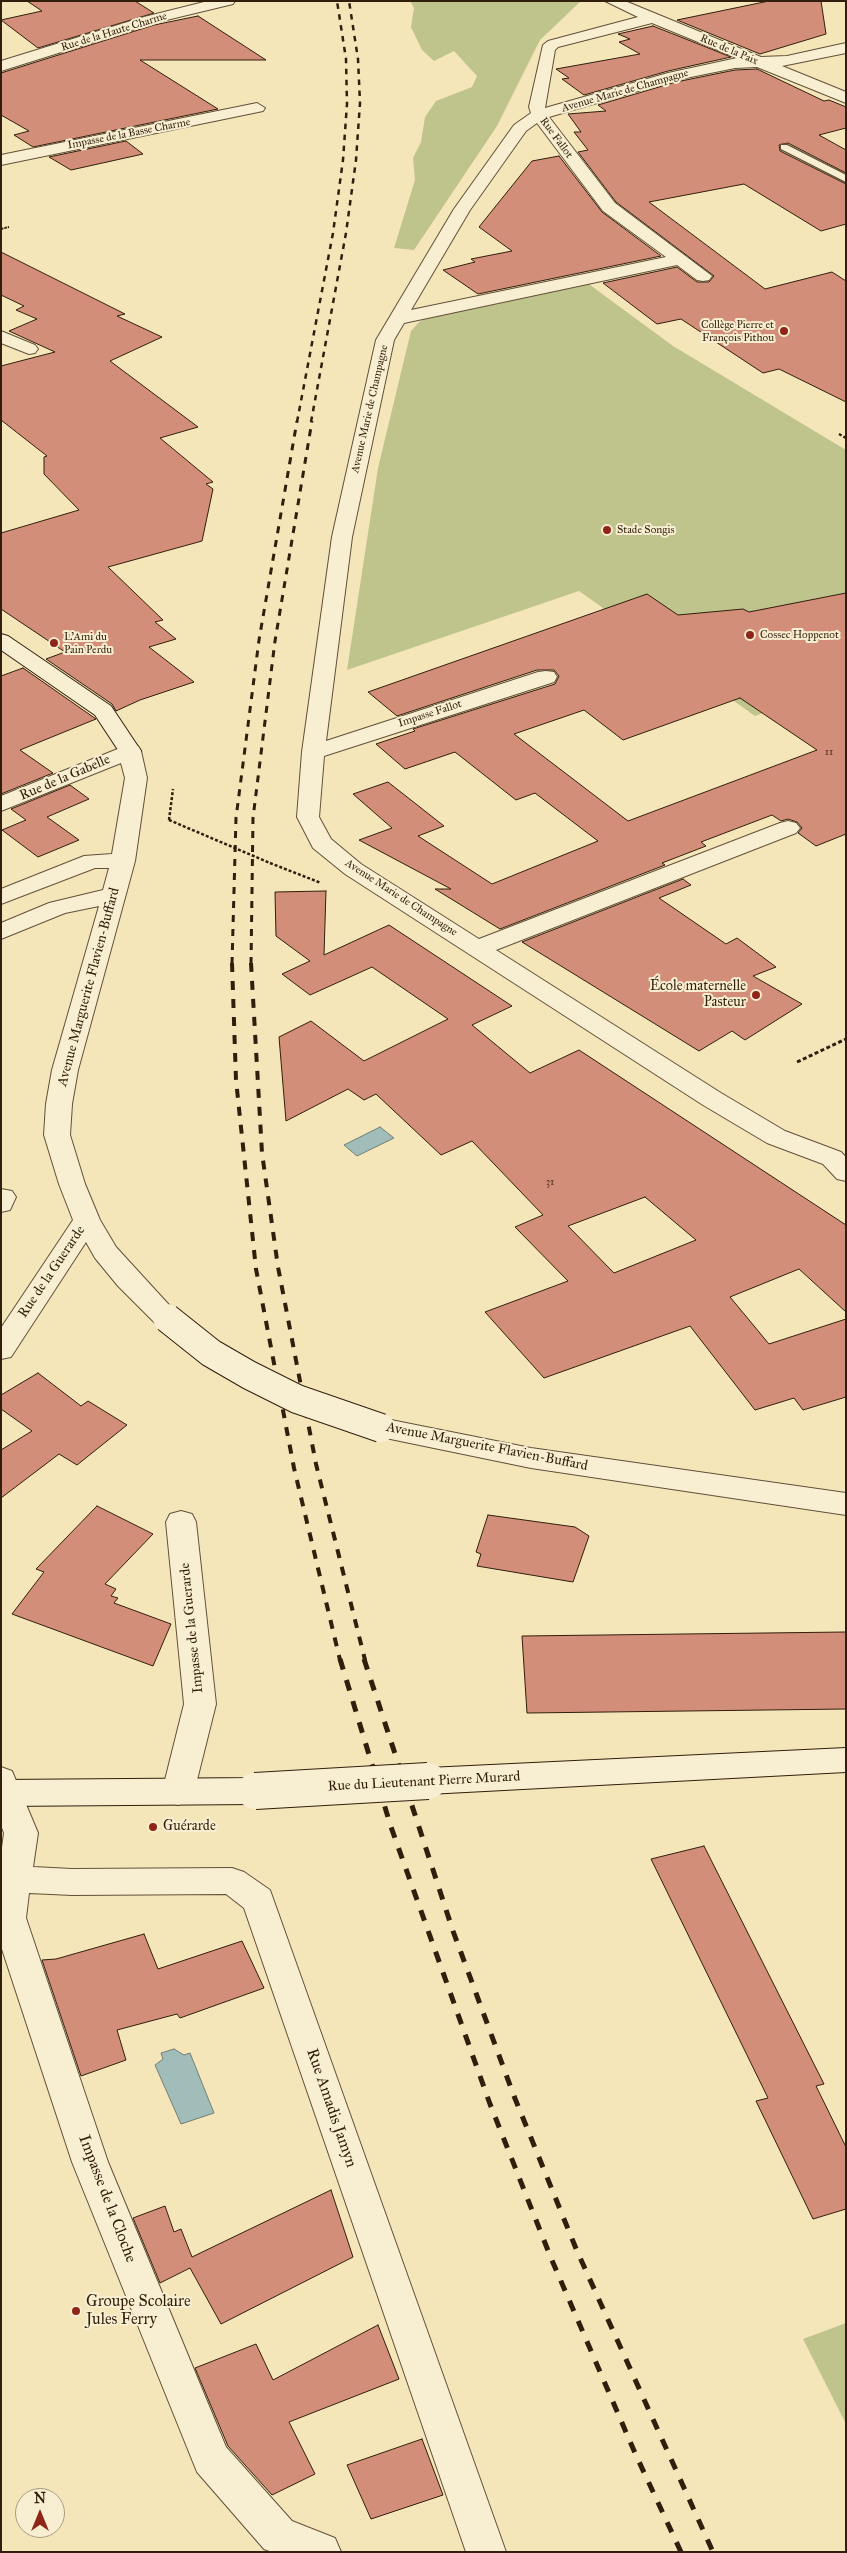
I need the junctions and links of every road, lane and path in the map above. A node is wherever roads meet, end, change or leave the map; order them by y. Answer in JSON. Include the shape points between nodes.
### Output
{"nodes":[{"id":1,"x":178,"y":1,"type":"edge"},
{"id":2,"x":228,"y":1,"type":"edge"},
{"id":3,"x":612,"y":1,"type":"edge"},
{"id":4,"x":191,"y":10,"type":"junction"},
{"id":5,"x":653,"y":18,"type":"junction"},
{"id":6,"x":846,"y":48,"type":"edge"},
{"id":7,"x":759,"y":62,"type":"junction"},
{"id":8,"x":1,"y":66,"type":"edge"},
{"id":9,"x":846,"y":98,"type":"edge"},
{"id":10,"x":258,"y":108,"type":"dead end"},
{"id":11,"x":538,"y":115,"type":"junction"},
{"id":12,"x":784,"y":146,"type":"dead end"},
{"id":13,"x":1,"y":160,"type":"edge"},
{"id":14,"x":846,"y":179,"type":"edge"},
{"id":15,"x":9,"y":227,"type":"dead end"},
{"id":16,"x":1,"y":229,"type":"edge"},
{"id":17,"x":681,"y":259,"type":"junction"},
{"id":18,"x":703,"y":276,"type":"dead end"},
{"id":19,"x":396,"y":319,"type":"junction"},
{"id":20,"x":1,"y":336,"type":"edge"},
{"id":21,"x":29,"y":349,"type":"dead end"},
{"id":22,"x":846,"y":432,"type":"edge"},
{"id":23,"x":846,"y":438,"type":"edge"},
{"id":24,"x":1,"y":640,"type":"edge"},
{"id":25,"x":546,"y":677,"type":"dead end"},
{"id":26,"x":130,"y":751,"type":"junction"},
{"id":27,"x":313,"y":752,"type":"junction"},
{"id":28,"x":173,"y":789,"type":"dead end"},
{"id":29,"x":1,"y":804,"type":"edge"},
{"id":30,"x":788,"y":828,"type":"dead end"},
{"id":31,"x":123,"y":861,"type":"junction"},
{"id":32,"x":320,"y":883,"type":"dead end"},
{"id":33,"x":114,"y":895,"type":"junction"},
{"id":34,"x":1,"y":897,"type":"edge"},
{"id":35,"x":1,"y":932,"type":"edge"},
{"id":36,"x":477,"y":948,"type":"junction"},
{"id":37,"x":846,"y":1039,"type":"edge"},
{"id":38,"x":797,"y":1062,"type":"dead end"},
{"id":39,"x":841,"y":1160,"type":"edge"},
{"id":40,"x":87,"y":1220,"type":"junction"},
{"id":41,"x":1,"y":1350,"type":"edge"},
{"id":42,"x":846,"y":1504,"type":"edge"},
{"id":43,"x":181,"y":1522,"type":"dead end"},
{"id":44,"x":846,"y":1760,"type":"edge"},
{"id":45,"x":2,"y":1788,"type":"edge"},
{"id":46,"x":178,"y":1792,"type":"junction"},
{"id":47,"x":15,"y":1879,"type":"junction"},
{"id":48,"x":321,"y":2552,"type":"edge"},
{"id":49,"x":486,"y":2552,"type":"edge"}],
"edges":[{"from":1,"to":4,"type":"street"},
{"from":2,"to":4,"type":"street","name":"Rue de la Haute Charme"},
{"from":3,"to":5,"type":"street","name":"Rue de la Paix"},
{"from":4,"to":8,"type":"street","name":"Rue de la Haute Charme"},
{"from":5,"to":7,"type":"street","name":"Rue de la Paix"},
{"from":5,"to":11,"type":"street","name":"Rue Fallot","via":[[548,48]]},
{"from":6,"to":7,"type":"street","name":"Avenue Marie de Champagne","via":[[787,61]]},
{"from":7,"to":9,"type":"street","name":"Rue de la Paix"},
{"from":7,"to":11,"type":"street","name":"Avenue Marie de Champagne","via":[[735,63],[673,76]]},
{"from":10,"to":13,"type":"street","name":"Impasse de la Basse Charme"},
{"from":11,"to":17,"type":"street","name":"Rue Fallot","via":[[609,207]]},
{"from":11,"to":19,"type":"street","name":"Avenue Marie de Champagne","via":[[520,128],[462,209]]},
{"from":12,"to":14,"type":"lane"},
{"from":15,"to":16,"type":"path"},
{"from":17,"to":18,"type":"street","name":"Rue Fallot"},
{"from":17,"to":19,"type":"street"},
{"from":19,"to":27,"type":"street","name":"Avenue Marie de Champagne","via":[[385,340],[342,537]]},
{"from":20,"to":21,"type":"street"},
{"from":22,"to":23,"type":"path","via":[[839,434]]},
{"from":24,"to":26,"type":"street","via":[[103,711]]},
{"from":25,"to":27,"type":"street","name":"Impasse Fallot"},
{"from":26,"to":29,"type":"street","name":"Rue de la Gabelle"},
{"from":26,"to":31,"type":"street","name":"Avenue Marguerite Flavien-Buffard","via":[[136,778]]},
{"from":27,"to":36,"type":"street","name":"Avenue Marie de Champagne","via":[[308,816],[321,843],[354,869]]},
{"from":28,"to":32,"type":"path","bridge":true,"via":[[169,820]]},
{"from":30,"to":36,"type":"street"},
{"from":31,"to":33,"type":"street","name":"Avenue Marguerite Flavien-Buffard"},
{"from":31,"to":34,"type":"street","via":[[92,861]]},
{"from":33,"to":35,"type":"street","via":[[58,908]]},
{"from":33,"to":40,"type":"street","name":"Avenue Marguerite Flavien-Buffard","via":[[59,1104],[57,1136]]},
{"from":36,"to":39,"type":"street","name":"Avenue Marie de Champagne","via":[[776,1137]]},
{"from":37,"to":38,"type":"path"},
{"from":40,"to":41,"type":"street","name":"Rue de la Guerarde"},
{"from":40,"to":42,"type":"street","name":"Avenue Marguerite Flavien-Buffard","bridge":true,"via":[[105,1252],[167,1318],[212,1353],[297,1398],[381,1428],[531,1458]]},
{"from":43,"to":46,"type":"street","name":"Impasse de la Guerarde","via":[[200,1704]]},
{"from":44,"to":46,"type":"street","name":"Rue du Lieutenant Pierre Murard","bridge":true,"via":[[255,1791]]},
{"from":45,"to":46,"type":"street","name":"Rue du Lieutenant Pierre Murard"},
{"from":45,"to":47,"type":"street","name":"Impasse de la Cloche","via":[[21,1833]]},
{"from":47,"to":48,"type":"street","name":"Impasse de la Cloche","via":[[9,1918],[90,2162],[211,2459],[278,2535]]},
{"from":47,"to":49,"type":"street","name":"Rue Amadis Jamyn","via":[[232,1881],[258,1900]]}]}
